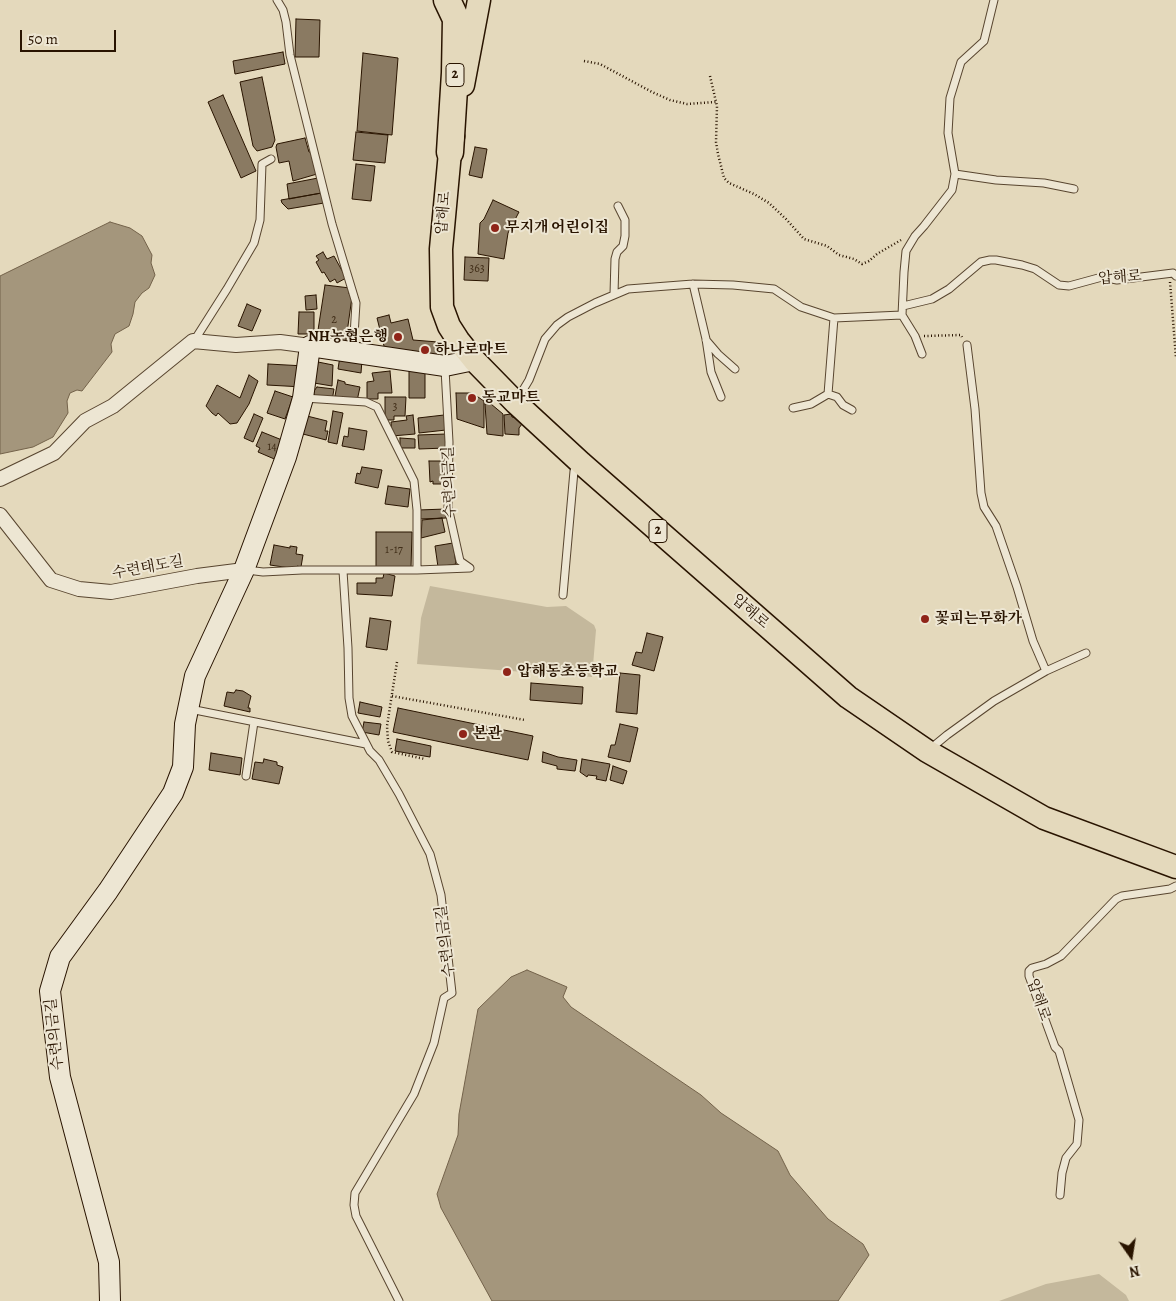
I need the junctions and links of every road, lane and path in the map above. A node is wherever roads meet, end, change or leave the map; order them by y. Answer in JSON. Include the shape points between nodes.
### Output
{"nodes":[{"id":1,"x":277,"y":0,"type":"edge"},
{"id":2,"x":447,"y":0,"type":"edge"},
{"id":3,"x":479,"y":0,"type":"edge"},
{"id":4,"x":994,"y":0,"type":"edge"},
{"id":5,"x":584,"y":61,"type":"dead end"},
{"id":6,"x":710,"y":76,"type":"dead end"},
{"id":7,"x":716,"y":102,"type":"junction"},
{"id":8,"x":450,"y":152,"type":"junction"},
{"id":9,"x":271,"y":159,"type":"dead end"},
{"id":10,"x":954,"y":174,"type":"junction"},
{"id":11,"x":1074,"y":189,"type":"dead end"},
{"id":12,"x":618,"y":206,"type":"dead end"},
{"id":13,"x":914,"y":236,"type":"junction"},
{"id":14,"x":1173,"y":275,"type":"edge"},
{"id":15,"x":692,"y":284,"type":"junction"},
{"id":16,"x":614,"y":294,"type":"junction"},
{"id":17,"x":903,"y":306,"type":"junction"},
{"id":18,"x":902,"y":315,"type":"junction"},
{"id":19,"x":834,"y":318,"type":"junction"},
{"id":20,"x":915,"y":336,"type":"junction"},
{"id":21,"x":706,"y":339,"type":"junction"},
{"id":22,"x":194,"y":341,"type":"junction"},
{"id":23,"x":967,"y":344,"type":"joint"},
{"id":24,"x":310,"y":346,"type":"junction"},
{"id":25,"x":353,"y":352,"type":"junction"},
{"id":26,"x":922,"y":354,"type":"dead end"},
{"id":27,"x":1176,"y":358,"type":"edge"},
{"id":28,"x":474,"y":360,"type":"junction"},
{"id":29,"x":445,"y":366,"type":"junction"},
{"id":30,"x":735,"y":369,"type":"dead end"},
{"id":31,"x":828,"y":394,"type":"junction"},
{"id":32,"x":303,"y":398,"type":"junction"},
{"id":33,"x":721,"y":398,"type":"dead end"},
{"id":34,"x":516,"y":403,"type":"junction"},
{"id":35,"x":793,"y":408,"type":"dead end"},
{"id":36,"x":852,"y":410,"type":"dead end"},
{"id":37,"x":581,"y":463,"type":"junction"},
{"id":38,"x":0,"y":479,"type":"edge"},
{"id":39,"x":0,"y":515,"type":"edge"},
{"id":40,"x":244,"y":570,"type":"junction"},
{"id":41,"x":417,"y":570,"type":"junction"},
{"id":42,"x":343,"y":571,"type":"junction"},
{"id":43,"x":563,"y":595,"type":"dead end"},
{"id":44,"x":1086,"y":653,"type":"dead end"},
{"id":45,"x":397,"y":662,"type":"dead end"},
{"id":46,"x":1046,"y":671,"type":"junction"},
{"id":47,"x":392,"y":696,"type":"junction"},
{"id":48,"x":188,"y":709,"type":"junction"},
{"id":49,"x":525,"y":720,"type":"dead end"},
{"id":50,"x":254,"y":722,"type":"junction"},
{"id":51,"x":366,"y":744,"type":"junction"},
{"id":52,"x":927,"y":751,"type":"junction"},
{"id":53,"x":425,"y":759,"type":"dead end"},
{"id":54,"x":246,"y":776,"type":"dead end"},
{"id":55,"x":1176,"y":867,"type":"edge"},
{"id":56,"x":1176,"y":886,"type":"edge"},
{"id":57,"x":1060,"y":1195,"type":"dead end"},
{"id":58,"x":110,"y":1301,"type":"edge"},
{"id":59,"x":399,"y":1301,"type":"edge"}],
"edges":[{"from":1,"to":25,"type":"lane","via":[[286,22],[290,55],[332,224],[356,303]]},
{"from":2,"to":8,"type":"highway","number":"2","via":[[456,19]]},
{"from":3,"to":8,"type":"main road","name":"압해로","number":"2"},
{"from":4,"to":10,"type":"lane","via":[[984,41],[961,62],[950,98],[948,134]]},
{"from":5,"to":7,"type":"path","via":[[600,64],[670,100],[688,104]]},
{"from":6,"to":7,"type":"path"},
{"from":7,"to":13,"type":"path","via":[[716,142],[724,178],[769,203],[804,240],[827,246],[839,255],[862,264],[903,239]]},
{"from":8,"to":28,"type":"main road","name":"압해로","number":"2","via":[[441,249],[442,307],[449,326]]},
{"from":9,"to":22,"type":"lane","via":[[262,164],[260,220],[254,243]]},
{"from":10,"to":11,"type":"lane"},
{"from":10,"to":13,"type":"lane","via":[[952,190]]},
{"from":12,"to":16,"type":"lane","via":[[626,229],[625,241],[615,259]]},
{"from":13,"to":17,"type":"lane","via":[[906,252]]},
{"from":14,"to":17,"type":"lane","name":"압해로","via":[[1117,280],[1102,277],[1069,286],[1059,285],[1035,269],[990,260],[981,262],[932,299]]},
{"from":14,"to":27,"type":"path"},
{"from":15,"to":16,"type":"lane","via":[[647,286]]},
{"from":15,"to":19,"type":"lane","via":[[774,289],[801,307]]},
{"from":15,"to":21,"type":"lane"},
{"from":16,"to":34,"type":"lane","via":[[557,325],[545,339]]},
{"from":17,"to":18,"type":"lane"},
{"from":18,"to":19,"type":"lane"},
{"from":18,"to":20,"type":"lane"},
{"from":19,"to":31,"type":"lane"},
{"from":20,"to":23,"type":"path","via":[[961,335]]},
{"from":20,"to":26,"type":"lane"},
{"from":21,"to":30,"type":"lane"},
{"from":21,"to":33,"type":"lane","via":[[711,372]]},
{"from":22,"to":24,"type":"street","via":[[236,345],[280,342]]},
{"from":22,"to":38,"type":"street","via":[[113,406],[85,421],[54,454]]},
{"from":23,"to":46,"type":"lane","via":[[984,507],[996,526],[1033,641]]},
{"from":24,"to":25,"type":"street"},
{"from":24,"to":32,"type":"street","name":"수련의금길"},
{"from":25,"to":29,"type":"street"},
{"from":28,"to":29,"type":"street"},
{"from":28,"to":34,"type":"main road","name":"압해로","number":"2"},
{"from":29,"to":41,"type":"lane","name":"수련의금길","via":[[448,507],[460,561],[470,568]]},
{"from":31,"to":35,"type":"lane","via":[[811,404]]},
{"from":31,"to":36,"type":"lane"},
{"from":32,"to":40,"type":"street","name":"수련의금길","via":[[286,457]]},
{"from":32,"to":41,"type":"lane","via":[[366,402],[377,407],[414,481]]},
{"from":34,"to":37,"type":"main road","name":"압해로","number":"2"},
{"from":37,"to":43,"type":"lane","via":[[574,471]]},
{"from":37,"to":52,"type":"main road","name":"압해로","number":"2","via":[[848,698]]},
{"from":39,"to":40,"type":"street","name":"수련태도길","via":[[51,580],[78,589],[111,592]]},
{"from":40,"to":42,"type":"lane","name":"수련의금길"},
{"from":40,"to":48,"type":"street","name":"수련의금길","via":[[195,676]]},
{"from":41,"to":42,"type":"lane","name":"수련의금길"},
{"from":42,"to":51,"type":"lane","name":"수련의금길","via":[[349,698],[352,716]]},
{"from":44,"to":46,"type":"lane"},
{"from":45,"to":47,"type":"path"},
{"from":46,"to":52,"type":"lane","via":[[994,701]]},
{"from":47,"to":49,"type":"path"},
{"from":47,"to":53,"type":"path","via":[[388,726],[392,752]]},
{"from":48,"to":50,"type":"lane"},
{"from":48,"to":58,"type":"street","name":"수련의금길","via":[[183,767],[173,793],[108,892],[60,957],[50,992],[60,1077],[109,1262]]},
{"from":50,"to":51,"type":"lane"},
{"from":50,"to":54,"type":"lane"},
{"from":51,"to":59,"type":"lane","name":"수련의금길","via":[[379,760],[430,854],[441,895],[452,993],[444,998],[434,1043],[414,1094],[355,1193],[356,1216]]},
{"from":52,"to":55,"type":"main road","name":"압해로","number":"2","via":[[1044,818]]},
{"from":56,"to":57,"type":"lane","name":"압해로","via":[[1116,899],[1060,956],[1029,971],[1055,1047],[1060,1051],[1079,1120],[1077,1144],[1066,1158]]}]}
